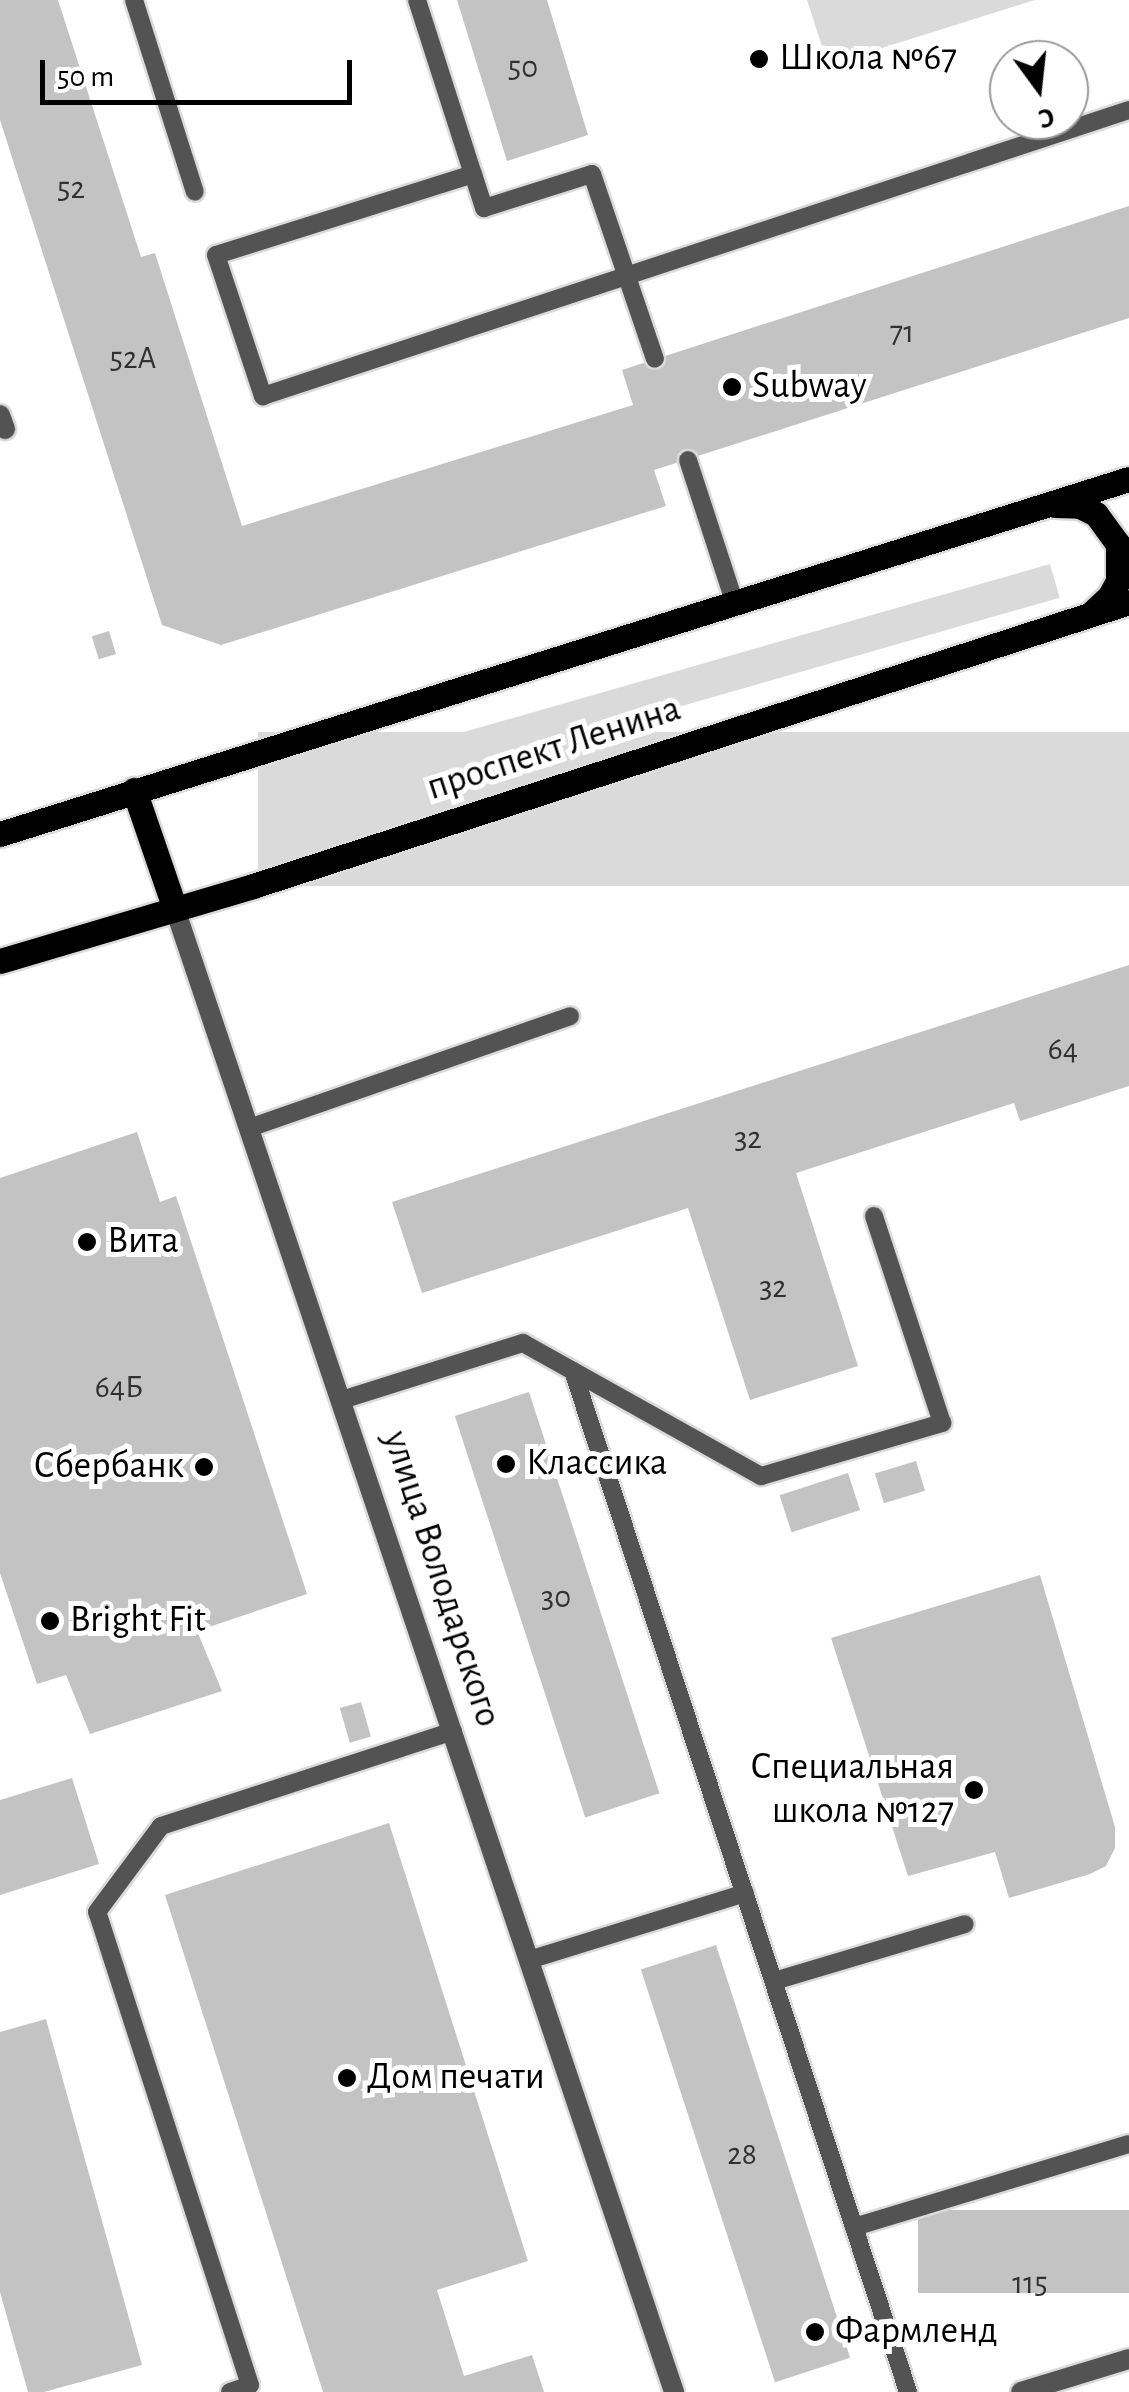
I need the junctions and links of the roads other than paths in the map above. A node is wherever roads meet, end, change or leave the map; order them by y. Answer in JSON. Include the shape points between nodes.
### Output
{"nodes":[{"id":1,"x":134,"y":0,"type":"edge"},
{"id":2,"x":416,"y":0,"type":"edge"},
{"id":3,"x":1129,"y":110,"type":"edge"},
{"id":4,"x":473,"y":174,"type":"junction"},
{"id":5,"x":195,"y":192,"type":"dead end"},
{"id":6,"x":628,"y":274,"type":"junction"},
{"id":7,"x":655,"y":358,"type":"dead end"},
{"id":8,"x":688,"y":460,"type":"dead end"},
{"id":9,"x":1129,"y":479,"type":"edge"},
{"id":10,"x":1043,"y":506,"type":"junction"},
{"id":11,"x":1129,"y":602,"type":"edge"},
{"id":12,"x":735,"y":604,"type":"junction"},
{"id":13,"x":1083,"y":618,"type":"junction"},
{"id":14,"x":134,"y":790,"type":"junction"},
{"id":15,"x":0,"y":834,"type":"edge"},
{"id":16,"x":174,"y":909,"type":"junction"},
{"id":17,"x":0,"y":961,"type":"edge"},
{"id":18,"x":570,"y":1016,"type":"dead end"},
{"id":19,"x":250,"y":1128,"type":"junction"},
{"id":20,"x":874,"y":1216,"type":"dead end"},
{"id":21,"x":573,"y":1370,"type":"junction"},
{"id":22,"x":342,"y":1400,"type":"junction"},
{"id":23,"x":453,"y":1731,"type":"junction"},
{"id":24,"x":745,"y":1892,"type":"junction"},
{"id":25,"x":966,"y":1924,"type":"dead end"},
{"id":26,"x":530,"y":1960,"type":"junction"},
{"id":27,"x":774,"y":1982,"type":"junction"},
{"id":28,"x":1129,"y":2144,"type":"edge"},
{"id":29,"x":854,"y":2227,"type":"junction"},
{"id":30,"x":1129,"y":2358,"type":"edge"},
{"id":31,"x":230,"y":2392,"type":"edge"},
{"id":32,"x":674,"y":2392,"type":"edge"},
{"id":33,"x":908,"y":2392,"type":"edge"},
{"id":34,"x":1021,"y":2392,"type":"edge"}],
"edges":[{"from":1,"to":5,"type":"lane"},
{"from":2,"to":4,"type":"lane"},
{"from":3,"to":6,"type":"lane"},
{"from":4,"to":6,"type":"lane","via":[[484,208],[592,174]]},
{"from":4,"to":6,"type":"lane","via":[[216,255],[263,396]]},
{"from":6,"to":7,"type":"lane"},
{"from":8,"to":12,"type":"lane"},
{"from":9,"to":10,"type":"main road"},
{"from":10,"to":12,"type":"main road"},
{"from":10,"to":13,"type":"main road","via":[[1080,506],[1110,528],[1118,544],[1118,581]]},
{"from":11,"to":13,"type":"main road","name":"проспект Ленина"},
{"from":12,"to":14,"type":"main road"},
{"from":13,"to":16,"type":"main road","name":"проспект Ленина"},
{"from":14,"to":15,"type":"main road"},
{"from":14,"to":16,"type":"main road","name":"улица Володарского"},
{"from":16,"to":17,"type":"main road","name":"проспект Ленина"},
{"from":16,"to":19,"type":"street","name":"улица Володарского"},
{"from":18,"to":19,"type":"lane"},
{"from":19,"to":22,"type":"street","name":"улица Володарского"},
{"from":20,"to":21,"type":"lane","via":[[942,1422],[761,1476]]},
{"from":21,"to":22,"type":"lane","via":[[524,1343]]},
{"from":21,"to":24,"type":"lane"},
{"from":22,"to":23,"type":"street","name":"улица Володарского"},
{"from":23,"to":26,"type":"street","name":"улица Володарского"},
{"from":23,"to":31,"type":"lane","via":[[161,1826],[98,1912],[250,2385]]},
{"from":24,"to":26,"type":"lane"},
{"from":24,"to":27,"type":"lane"},
{"from":25,"to":27,"type":"lane"},
{"from":26,"to":32,"type":"street","name":"улица Володарского"},
{"from":27,"to":29,"type":"lane"},
{"from":28,"to":29,"type":"lane"},
{"from":29,"to":33,"type":"lane"},
{"from":30,"to":34,"type":"street"}]}
